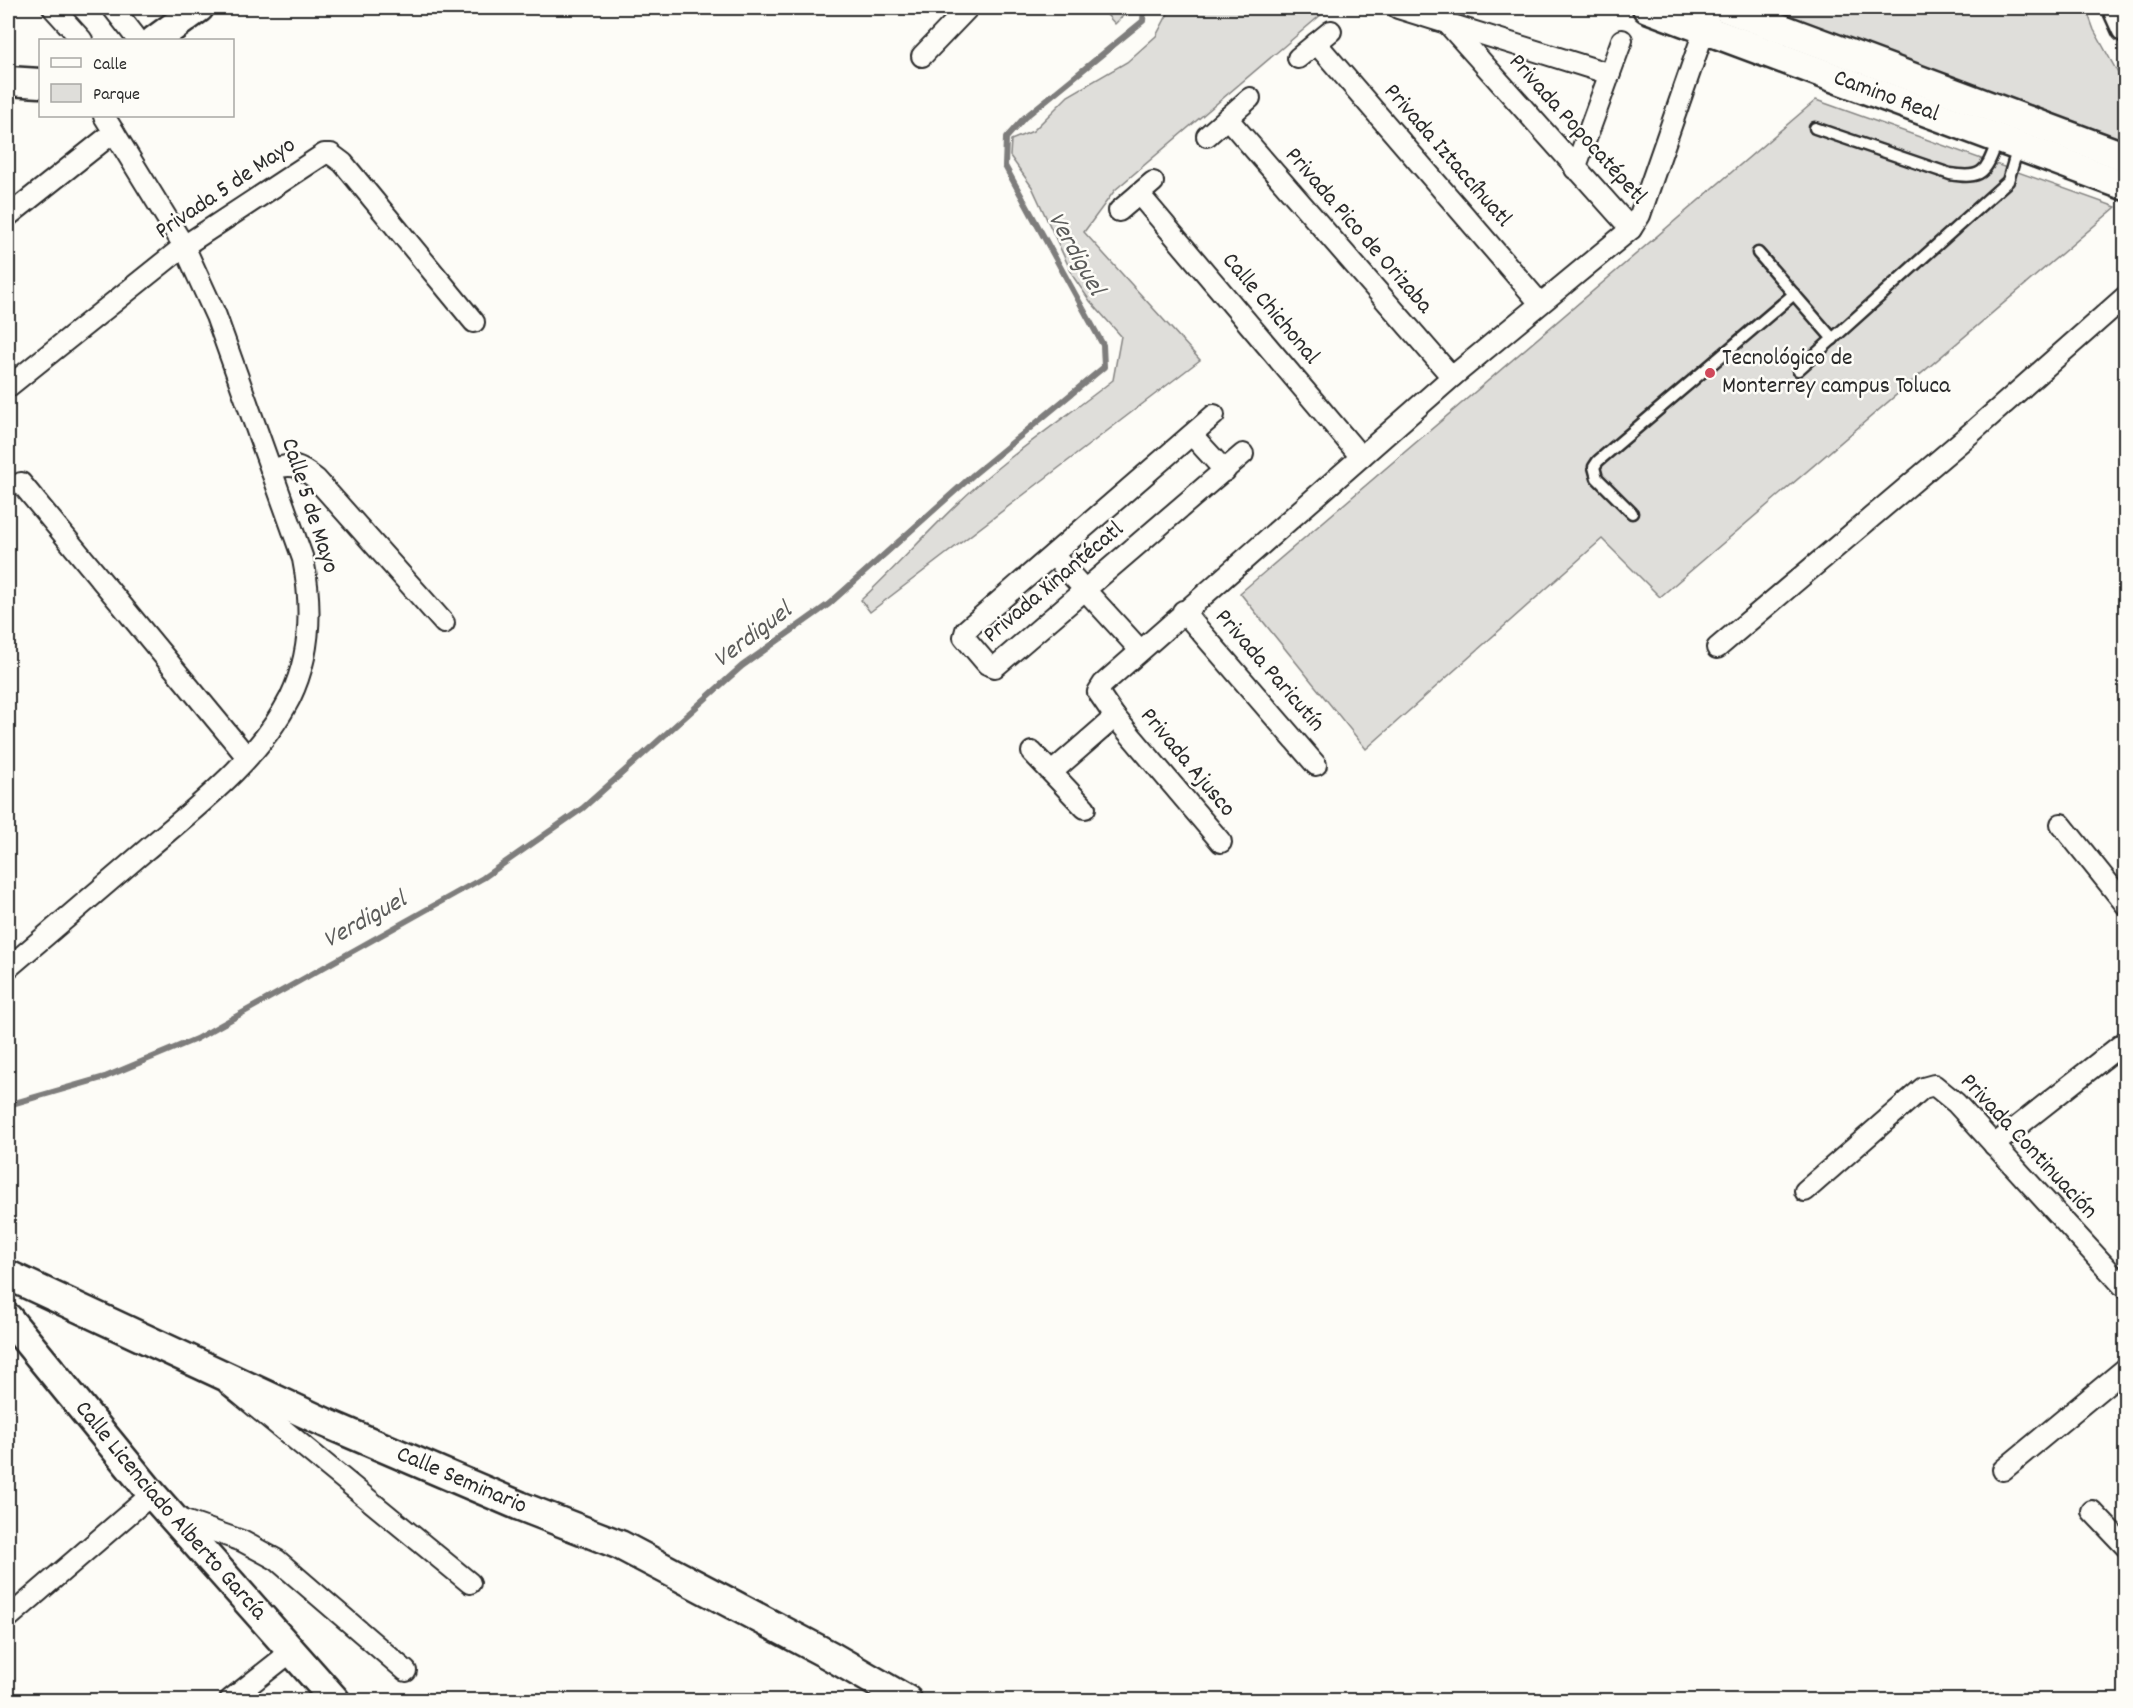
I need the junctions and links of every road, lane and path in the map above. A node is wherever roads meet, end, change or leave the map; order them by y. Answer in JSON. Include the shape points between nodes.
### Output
{"nodes":[{"id":1,"x":53,"y":8,"type":"edge"},
{"id":2,"x":112,"y":8,"type":"edge"},
{"id":3,"x":199,"y":8,"type":"edge"},
{"id":4,"x":968,"y":8,"type":"edge"},
{"id":5,"x":1398,"y":8,"type":"edge"},
{"id":6,"x":1647,"y":8,"type":"edge"},
{"id":7,"x":1726,"y":8,"type":"edge"},
{"id":8,"x":2117,"y":8,"type":"edge"},
{"id":9,"x":1709,"y":18,"type":"edge"},
{"id":10,"x":1448,"y":23,"type":"junction"},
{"id":11,"x":2126,"y":28,"type":"edge"},
{"id":12,"x":81,"y":39,"type":"edge"},
{"id":13,"x":137,"y":39,"type":"edge"},
{"id":14,"x":156,"y":39,"type":"edge"},
{"id":15,"x":1622,"y":40,"type":"dead end"},
{"id":16,"x":922,"y":56,"type":"dead end"},
{"id":17,"x":1298,"y":58,"type":"dead end"},
{"id":18,"x":1610,"y":74,"type":"junction"},
{"id":19,"x":8,"y":81,"type":"edge"},
{"id":20,"x":39,"y":83,"type":"edge"},
{"id":21,"x":1250,"y":98,"type":"dead end"},
{"id":22,"x":1227,"y":118,"type":"junction"},
{"id":23,"x":109,"y":124,"type":"edge"},
{"id":24,"x":1815,"y":128,"type":"dead end"},
{"id":25,"x":2012,"y":130,"type":"junction"},
{"id":26,"x":1207,"y":136,"type":"dead end"},
{"id":27,"x":2126,"y":157,"type":"edge"},
{"id":28,"x":1575,"y":169,"type":"junction"},
{"id":29,"x":2126,"y":186,"type":"edge"},
{"id":30,"x":1119,"y":211,"type":"dead end"},
{"id":31,"x":8,"y":216,"type":"edge"},
{"id":32,"x":1631,"y":229,"type":"junction"},
{"id":33,"x":184,"y":246,"type":"junction"},
{"id":34,"x":1758,"y":253,"type":"dead end"},
{"id":35,"x":1794,"y":294,"type":"junction"},
{"id":36,"x":2126,"y":296,"type":"edge"},
{"id":37,"x":1539,"y":302,"type":"junction"},
{"id":38,"x":474,"y":322,"type":"dead end"},
{"id":39,"x":1833,"y":339,"type":"junction"},
{"id":40,"x":1798,"y":370,"type":"dead end"},
{"id":41,"x":1452,"y":376,"type":"junction"},
{"id":42,"x":8,"y":387,"type":"edge"},
{"id":43,"x":1214,"y":415,"type":"dead end"},
{"id":44,"x":1192,"y":435,"type":"junction"},
{"id":45,"x":1243,"y":454,"type":"dead end"},
{"id":46,"x":1362,"y":457,"type":"junction"},
{"id":47,"x":271,"y":470,"type":"junction"},
{"id":48,"x":1225,"y":471,"type":"junction"},
{"id":49,"x":21,"y":483,"type":"dead end"},
{"id":50,"x":1632,"y":513,"type":"dead end"},
{"id":51,"x":1053,"y":555,"type":"junction"},
{"id":52,"x":1087,"y":590,"type":"junction"},
{"id":53,"x":1183,"y":611,"type":"junction"},
{"id":54,"x":444,"y":623,"type":"dead end"},
{"id":55,"x":1717,"y":648,"type":"dead end"},
{"id":56,"x":1140,"y":650,"type":"junction"},
{"id":57,"x":1115,"y":717,"type":"junction"},
{"id":58,"x":1032,"y":752,"type":"dead end"},
{"id":59,"x":247,"y":757,"type":"junction"},
{"id":60,"x":1316,"y":765,"type":"dead end"},
{"id":61,"x":1052,"y":772,"type":"junction"},
{"id":62,"x":1085,"y":808,"type":"dead end"},
{"id":63,"x":2061,"y":824,"type":"dead end"},
{"id":64,"x":1221,"y":842,"type":"dead end"},
{"id":65,"x":2126,"y":905,"type":"edge"},
{"id":66,"x":8,"y":968,"type":"edge"},
{"id":67,"x":2126,"y":1041,"type":"edge"},
{"id":68,"x":1994,"y":1145,"type":"junction"},
{"id":69,"x":1805,"y":1191,"type":"dead end"},
{"id":70,"x":8,"y":1275,"type":"edge"},
{"id":71,"x":2126,"y":1288,"type":"edge"},
{"id":72,"x":8,"y":1318,"type":"edge"},
{"id":73,"x":2126,"y":1368,"type":"edge"},
{"id":74,"x":218,"y":1374,"type":"junction"},
{"id":75,"x":2003,"y":1470,"type":"dead end"},
{"id":76,"x":153,"y":1494,"type":"junction"},
{"id":77,"x":2092,"y":1511,"type":"dead end"},
{"id":78,"x":176,"y":1518,"type":"junction"},
{"id":79,"x":2126,"y":1547,"type":"edge"},
{"id":80,"x":470,"y":1583,"type":"dead end"},
{"id":81,"x":8,"y":1618,"type":"edge"},
{"id":82,"x":292,"y":1651,"type":"junction"},
{"id":83,"x":406,"y":1671,"type":"dead end"},
{"id":84,"x":230,"y":1701,"type":"edge"},
{"id":85,"x":334,"y":1701,"type":"edge"},
{"id":86,"x":907,"y":1701,"type":"edge"}],
"edges":[{"from":1,"to":12,"type":"street"},
{"from":2,"to":13,"type":"street"},
{"from":3,"to":14,"type":"main road"},
{"from":4,"to":16,"type":"street"},
{"from":5,"to":10,"type":"street","name":"Privada Popocatépetl"},
{"from":6,"to":9,"type":"main road","name":"Camino Real"},
{"from":7,"to":25,"type":"main road","name":"Camino Real"},
{"from":8,"to":11,"type":"main road"},
{"from":9,"to":25,"type":"main road","name":"Camino Real"},
{"from":9,"to":32,"type":"street","name":"Privada Popocatépetl","via":[[1640,215]]},
{"from":10,"to":18,"type":"street","name":"Privada Popocatépetl"},
{"from":10,"to":28,"type":"street","name":"Privada Popocatépetl"},
{"from":15,"to":18,"type":"street"},
{"from":17,"to":37,"type":"street","name":"Privada Iztaccíhuatl","via":[[1323,37]]},
{"from":18,"to":28,"type":"street"},
{"from":19,"to":20,"type":"main road"},
{"from":21,"to":22,"type":"street"},
{"from":22,"to":26,"type":"street"},
{"from":22,"to":41,"type":"street","name":"Privada Pico de Orizaba"},
{"from":23,"to":31,"type":"street"},
{"from":23,"to":33,"type":"street","name":"Calle 5 de Mayo"},
{"from":24,"to":25,"type":"lane","via":[[1967,177],[1979,175],[1988,166]]},
{"from":25,"to":27,"type":"main road","name":"Camino Real"},
{"from":25,"to":29,"type":"main road","name":"Camino Real"},
{"from":25,"to":39,"type":"lane","via":[[2008,181]]},
{"from":28,"to":32,"type":"street","name":"Privada Popocatépetl"},
{"from":30,"to":46,"type":"street","name":"Calle Chichonal","via":[[1146,188]]},
{"from":32,"to":37,"type":"street","name":"Privada Ajusco"},
{"from":33,"to":38,"type":"street","name":"Privada 5 de Mayo","via":[[313,160],[331,153]]},
{"from":33,"to":42,"type":"street","name":"Privada 5 de Mayo"},
{"from":33,"to":47,"type":"street","name":"Calle 5 de Mayo","via":[[248,398]]},
{"from":34,"to":35,"type":"lane"},
{"from":35,"to":39,"type":"lane"},
{"from":35,"to":50,"type":"lane","via":[[1598,461],[1594,467],[1597,478]]},
{"from":36,"to":55,"type":"street"},
{"from":37,"to":41,"type":"street","name":"Privada Ajusco"},
{"from":39,"to":40,"type":"lane"},
{"from":41,"to":46,"type":"street","name":"Privada Ajusco"},
{"from":43,"to":44,"type":"street","name":"Privada Xinantécatl"},
{"from":44,"to":48,"type":"street"},
{"from":44,"to":51,"type":"street","name":"Privada Xinantécatl"},
{"from":45,"to":48,"type":"street","name":"Privada Xinantécatl"},
{"from":46,"to":53,"type":"street","name":"Privada Ajusco"},
{"from":47,"to":54,"type":"street","via":[[286,464],[301,467],[316,479]]},
{"from":47,"to":59,"type":"street","name":"Calle 5 de Mayo","via":[[303,559],[309,592],[308,633],[291,696],[277,721]]},
{"from":48,"to":52,"type":"street","name":"Privada Xinantécatl"},
{"from":49,"to":59,"type":"street"},
{"from":51,"to":52,"type":"street"},
{"from":51,"to":52,"type":"street","name":"Privada Xinantécatl","via":[[966,630],[964,637],[987,664],[994,667]]},
{"from":52,"to":56,"type":"street"},
{"from":53,"to":56,"type":"street","name":"Privada Ajusco"},
{"from":53,"to":60,"type":"street","name":"Privada Paricutín"},
{"from":56,"to":57,"type":"street","name":"Privada Ajusco","via":[[1098,692]]},
{"from":57,"to":61,"type":"street","name":"Privada Ajusco"},
{"from":57,"to":64,"type":"street","name":"Privada Ajusco"},
{"from":58,"to":61,"type":"street"},
{"from":59,"to":66,"type":"street","name":"Calle 5 de Mayo","via":[[183,819]]},
{"from":61,"to":62,"type":"street"},
{"from":63,"to":65,"type":"street"},
{"from":67,"to":68,"type":"street"},
{"from":68,"to":69,"type":"street","name":"Privada Continuación","via":[[1934,1085],[1923,1088]]},
{"from":68,"to":71,"type":"street","name":"Privada Continuación"},
{"from":70,"to":74,"type":"main road","name":"Calle Seminario"},
{"from":72,"to":76,"type":"main road","name":"Calle Licenciado Alberto García"},
{"from":73,"to":75,"type":"street"},
{"from":74,"to":80,"type":"street"},
{"from":74,"to":86,"type":"main road","name":"Calle Seminario","via":[[639,1555],[829,1655]]},
{"from":76,"to":78,"type":"main road","name":"Calle Licenciado Alberto García"},
{"from":76,"to":81,"type":"street"},
{"from":77,"to":79,"type":"street"},
{"from":78,"to":82,"type":"main road","name":"Calle Licenciado Alberto García"},
{"from":78,"to":83,"type":"street","via":[[242,1540],[276,1560]]},
{"from":82,"to":84,"type":"street"},
{"from":82,"to":85,"type":"main road","name":"Calle Licenciado Alberto García"}]}
